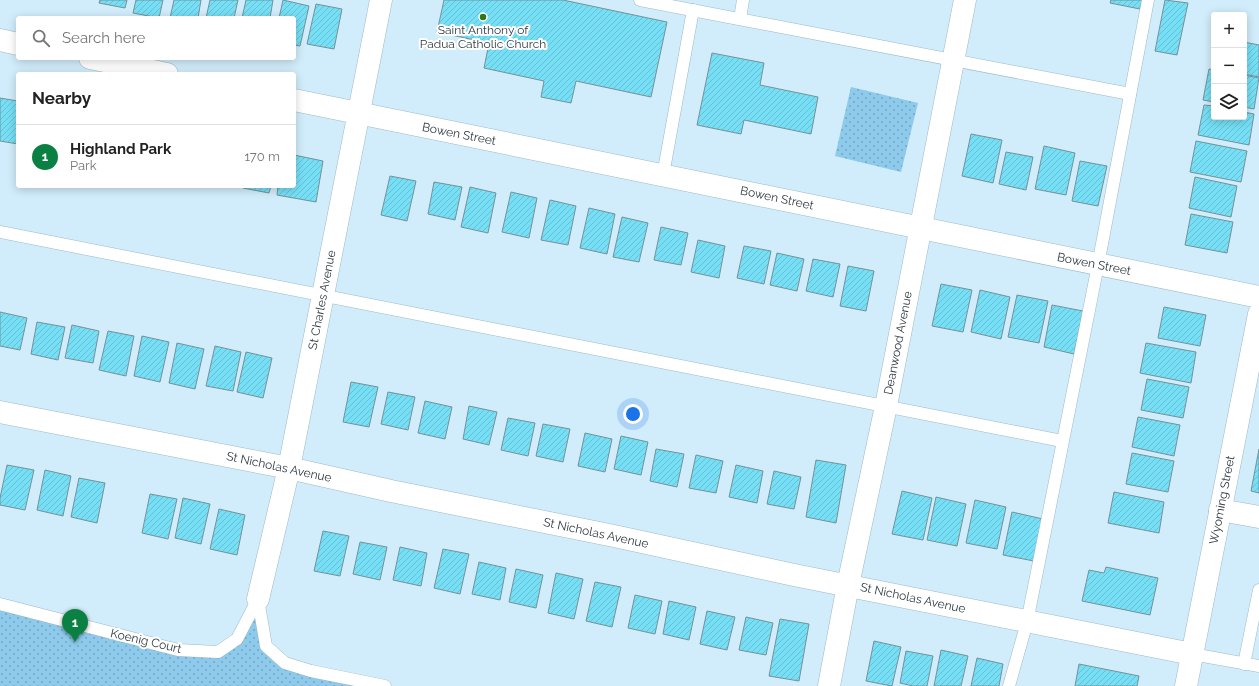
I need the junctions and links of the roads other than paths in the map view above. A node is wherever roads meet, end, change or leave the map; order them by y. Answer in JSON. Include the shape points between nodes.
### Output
{"nodes":[{"id":1,"x":381,"y":0,"type":"edge"},
{"id":2,"x":640,"y":0,"type":"edge"},
{"id":3,"x":743,"y":0,"type":"edge"},
{"id":4,"x":965,"y":0,"type":"edge"},
{"id":5,"x":1148,"y":0,"type":"edge"},
{"id":6,"x":693,"y":10,"type":"junction"},
{"id":7,"x":740,"y":19,"type":"junction"},
{"id":8,"x":0,"y":40,"type":"edge"},
{"id":9,"x":16,"y":44,"type":"edge"},
{"id":10,"x":100,"y":60,"type":"edge"},
{"id":11,"x":953,"y":61,"type":"junction"},
{"id":12,"x":157,"y":72,"type":"edge"},
{"id":13,"x":1130,"y":94,"type":"junction"},
{"id":14,"x":296,"y":100,"type":"edge"},
{"id":15,"x":358,"y":114,"type":"junction"},
{"id":16,"x":663,"y":175,"type":"junction"},
{"id":17,"x":919,"y":229,"type":"junction"},
{"id":18,"x":0,"y":232,"type":"edge"},
{"id":19,"x":1098,"y":265,"type":"junction"},
{"id":20,"x":323,"y":296,"type":"junction"},
{"id":21,"x":1259,"y":297,"type":"edge"},
{"id":22,"x":1259,"y":314,"type":"edge"},
{"id":23,"x":886,"y":406,"type":"junction"},
{"id":24,"x":0,"y":412,"type":"edge"},
{"id":25,"x":1062,"y":441,"type":"junction"},
{"id":26,"x":289,"y":468,"type":"junction"},
{"id":27,"x":1220,"y":510,"type":"junction"},
{"id":28,"x":1259,"y":517,"type":"edge"},
{"id":29,"x":848,"y":585,"type":"junction"},
{"id":30,"x":1259,"y":590,"type":"edge"},
{"id":31,"x":258,"y":599,"type":"junction"},
{"id":32,"x":0,"y":604,"type":"edge"},
{"id":33,"x":1027,"y":622,"type":"junction"},
{"id":34,"x":1192,"y":654,"type":"junction"},
{"id":35,"x":1244,"y":664,"type":"junction"},
{"id":36,"x":1259,"y":666,"type":"edge"},
{"id":37,"x":384,"y":686,"type":"edge"},
{"id":38,"x":829,"y":686,"type":"edge"},
{"id":39,"x":1009,"y":686,"type":"edge"},
{"id":40,"x":1186,"y":686,"type":"edge"}],
"edges":[{"from":1,"to":15,"type":"street","name":"St Charles Avenue"},
{"from":2,"to":6,"type":"lane"},
{"from":3,"to":7,"type":"lane"},
{"from":4,"to":11,"type":"street","name":"Deanwood Avenue"},
{"from":5,"to":13,"type":"lane"},
{"from":6,"to":7,"type":"lane"},
{"from":6,"to":16,"type":"lane"},
{"from":7,"to":11,"type":"lane"},
{"from":8,"to":9,"type":"street"},
{"from":10,"to":12,"type":"street"},
{"from":11,"to":13,"type":"lane"},
{"from":11,"to":17,"type":"street","name":"Deanwood Avenue"},
{"from":13,"to":19,"type":"lane"},
{"from":14,"to":15,"type":"street","name":"Bowen Street"},
{"from":15,"to":16,"type":"street","name":"Bowen Street"},
{"from":15,"to":20,"type":"street","name":"St Charles Avenue"},
{"from":16,"to":17,"type":"street","name":"Bowen Street"},
{"from":17,"to":19,"type":"street","name":"Bowen Street"},
{"from":17,"to":23,"type":"street","name":"Deanwood Avenue"},
{"from":18,"to":20,"type":"lane"},
{"from":19,"to":21,"type":"street","name":"Bowen Street"},
{"from":19,"to":25,"type":"lane"},
{"from":20,"to":23,"type":"lane"},
{"from":20,"to":26,"type":"street","name":"St Charles Avenue"},
{"from":22,"to":27,"type":"street","name":"Wyoming Street"},
{"from":23,"to":25,"type":"lane"},
{"from":23,"to":29,"type":"street","name":"Deanwood Avenue"},
{"from":24,"to":26,"type":"street","name":"St Nicholas Avenue"},
{"from":25,"to":33,"type":"lane"},
{"from":26,"to":29,"type":"street","name":"St Nicholas Avenue"},
{"from":26,"to":31,"type":"street","name":"St Charles Avenue"},
{"from":27,"to":28,"type":"street"},
{"from":27,"to":34,"type":"street","name":"Wyoming Street"},
{"from":29,"to":33,"type":"street","name":"St Nicholas Avenue"},
{"from":29,"to":38,"type":"street","name":"Deanwood Avenue"},
{"from":30,"to":35,"type":"lane"},
{"from":31,"to":32,"type":"lane","name":"Koenig Court","via":[[237,639],[218,652],[178,650]]},
{"from":31,"to":37,"type":"lane","via":[[266,646],[285,663]]},
{"from":33,"to":34,"type":"street","name":"St Nicholas Avenue"},
{"from":33,"to":39,"type":"lane"},
{"from":34,"to":35,"type":"lane"},
{"from":34,"to":40,"type":"street","name":"Wyoming Street"},
{"from":35,"to":36,"type":"lane"}]}
